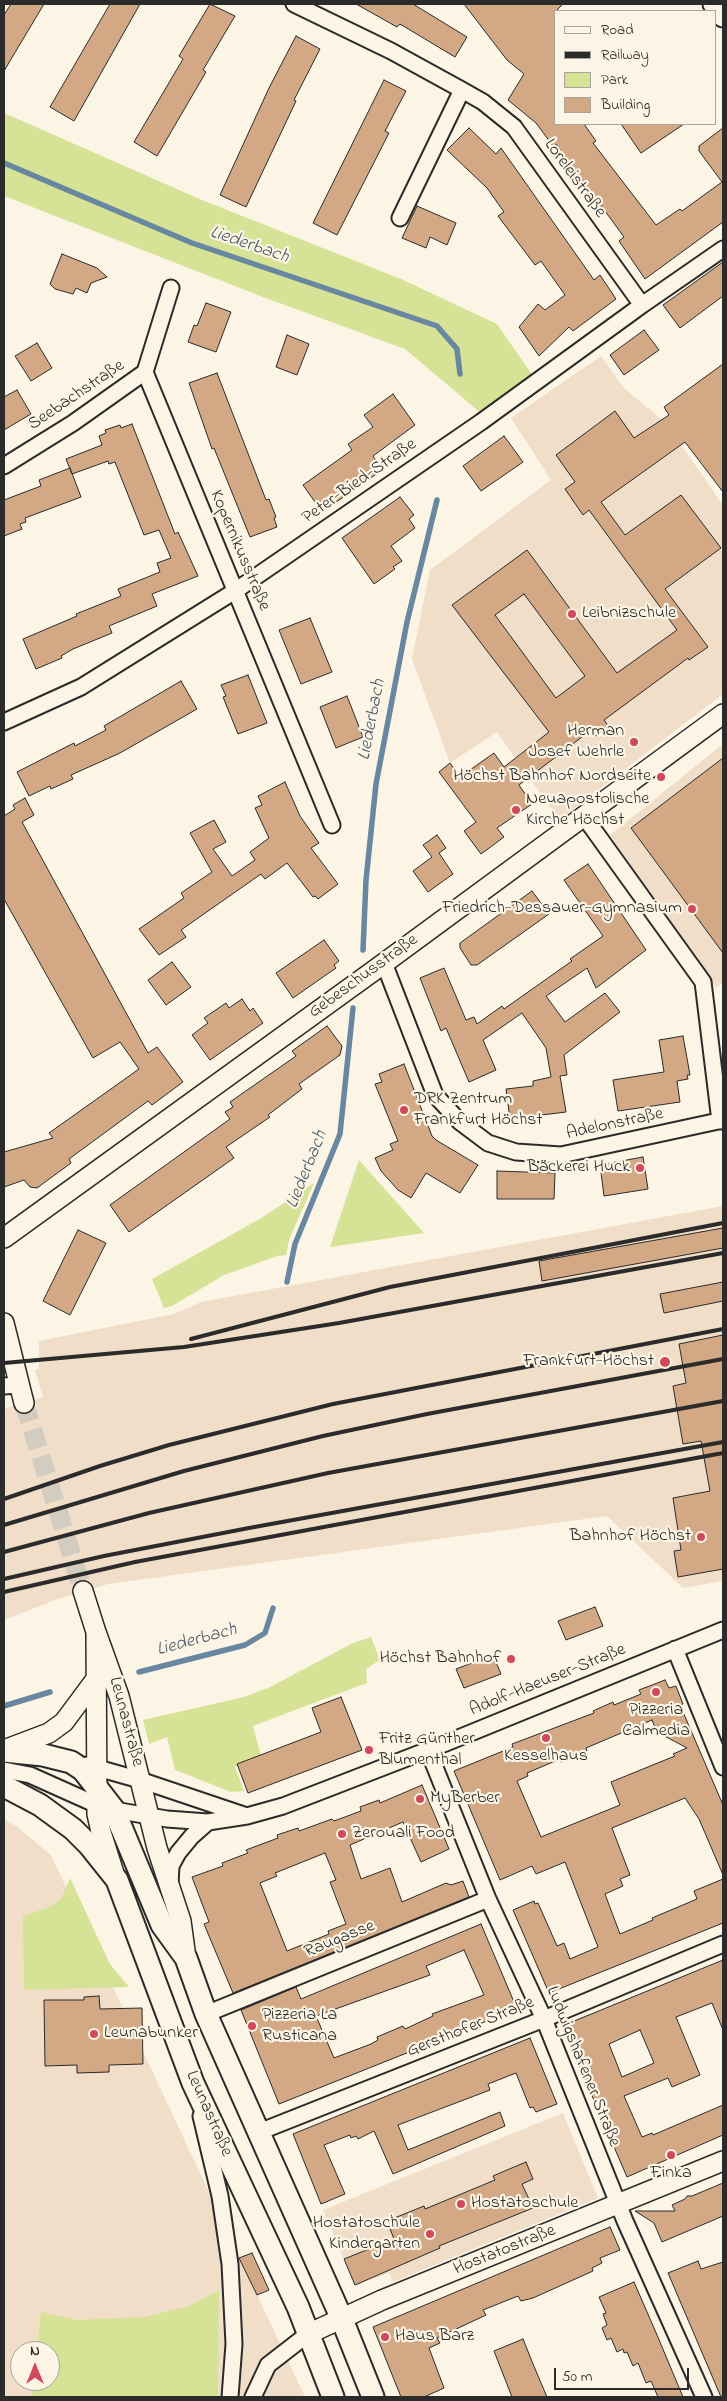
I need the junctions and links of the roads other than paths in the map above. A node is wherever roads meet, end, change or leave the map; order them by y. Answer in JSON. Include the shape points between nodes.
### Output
{"nodes":[{"id":1,"x":294,"y":4,"type":"edge"},
{"id":2,"x":714,"y":4,"type":"edge"},
{"id":3,"x":723,"y":16,"type":"edge"},
{"id":4,"x":462,"y":90,"type":"junction"},
{"id":5,"x":400,"y":218,"type":"dead end"},
{"id":6,"x":723,"y":249,"type":"edge"},
{"id":7,"x":172,"y":288,"type":"dead end"},
{"id":8,"x":642,"y":304,"type":"junction"},
{"id":9,"x":145,"y":372,"type":"junction"},
{"id":10,"x":4,"y":466,"type":"edge"},
{"id":11,"x":235,"y":591,"type":"junction"},
{"id":12,"x":723,"y":714,"type":"edge"},
{"id":13,"x":4,"y":722,"type":"edge"},
{"id":14,"x":584,"y":815,"type":"junction"},
{"id":15,"x":332,"y":825,"type":"dead end"},
{"id":16,"x":384,"y":963,"type":"junction"},
{"id":17,"x":722,"y":1120,"type":"edge"},
{"id":18,"x":4,"y":1238,"type":"edge"},
{"id":19,"x":4,"y":1323,"type":"edge"},
{"id":20,"x":11,"y":1386,"type":"edge"},
{"id":21,"x":24,"y":1404,"type":"tunnel mouth"},
{"id":22,"x":83,"y":1591,"type":"tunnel mouth"},
{"id":23,"x":723,"y":1630,"type":"edge"},
{"id":24,"x":96,"y":1632,"type":"junction"},
{"id":25,"x":675,"y":1649,"type":"junction"},
{"id":26,"x":96,"y":1679,"type":"junction"},
{"id":27,"x":428,"y":1750,"type":"junction"},
{"id":28,"x":4,"y":1751,"type":"edge"},
{"id":29,"x":723,"y":1767,"type":"edge"},
{"id":30,"x":4,"y":1770,"type":"edge"},
{"id":31,"x":4,"y":1786,"type":"edge"},
{"id":32,"x":141,"y":1787,"type":"junction"},
{"id":33,"x":101,"y":1792,"type":"junction"},
{"id":34,"x":148,"y":1815,"type":"junction"},
{"id":35,"x":247,"y":1816,"type":"junction"},
{"id":36,"x":208,"y":1822,"type":"junction"},
{"id":37,"x":117,"y":1880,"type":"junction"},
{"id":38,"x":170,"y":1891,"type":"junction"},
{"id":39,"x":488,"y":1899,"type":"junction"},
{"id":40,"x":723,"y":1944,"type":"edge"},
{"id":41,"x":186,"y":1958,"type":"junction"},
{"id":42,"x":206,"y":2014,"type":"junction"},
{"id":43,"x":544,"y":2018,"type":"junction"},
{"id":44,"x":194,"y":2083,"type":"junction"},
{"id":45,"x":259,"y":2132,"type":"junction"},
{"id":46,"x":723,"y":2161,"type":"edge"},
{"id":47,"x":618,"y":2204,"type":"junction"},
{"id":48,"x":341,"y":2317,"type":"junction"},
{"id":49,"x":308,"y":2334,"type":"junction"},
{"id":50,"x":230,"y":2397,"type":"edge"},
{"id":51,"x":253,"y":2397,"type":"edge"},
{"id":52,"x":333,"y":2397,"type":"edge"},
{"id":53,"x":373,"y":2397,"type":"edge"},
{"id":54,"x":704,"y":2397,"type":"edge"}],
"edges":[{"from":1,"to":4,"type":"street","name":"Loreleistraße"},
{"from":2,"to":3,"type":"main road"},
{"from":4,"to":5,"type":"street"},
{"from":4,"to":8,"type":"street","name":"Loreleistraße","via":[[514,127]]},
{"from":6,"to":8,"type":"street","name":"Peter-Bied-Straße"},
{"from":7,"to":9,"type":"street"},
{"from":8,"to":11,"type":"street","name":"Peter-Bied-Straße","via":[[481,422]]},
{"from":9,"to":10,"type":"street","name":"Seebachstraße"},
{"from":9,"to":11,"type":"street","name":"Kopernikusstraße"},
{"from":11,"to":13,"type":"street","name":"Peter-Bied-Straße","via":[[80,687]]},
{"from":11,"to":15,"type":"street","name":"Kopernikusstraße"},
{"from":12,"to":14,"type":"street","name":"Gebeschusstraße"},
{"from":14,"to":16,"type":"street","name":"Gebeschusstraße"},
{"from":14,"to":17,"type":"street","via":[[703,982]]},
{"from":16,"to":17,"type":"street","name":"Adelonstraße","via":[[435,1096],[460,1122],[488,1143],[516,1152],[561,1155]]},
{"from":16,"to":18,"type":"street","name":"Gebeschusstraße"},
{"from":19,"to":20,"type":"street"},
{"from":20,"to":21,"type":"street"},
{"from":22,"to":24,"type":"street","name":"Leunastraße"},
{"from":23,"to":25,"type":"street","name":"Adolf-Haeuser-Straße"},
{"from":24,"to":26,"type":"street"},
{"from":24,"to":32,"type":"street","name":"Leunastraße","via":[[119,1696]]},
{"from":25,"to":27,"type":"street","name":"Adolf-Haeuser-Straße"},
{"from":25,"to":29,"type":"street"},
{"from":26,"to":28,"type":"street","via":[[64,1722],[49,1733]]},
{"from":26,"to":33,"type":"street"},
{"from":27,"to":35,"type":"street","name":"Adolf-Haeuser-Straße","via":[[283,1806]]},
{"from":27,"to":39,"type":"street","name":"Ludwigshafener Straße"},
{"from":28,"to":33,"type":"main road","name":"Leunastraße","via":[[64,1760],[83,1770]]},
{"from":30,"to":33,"type":"street"},
{"from":31,"to":37,"type":"main road","name":"Leunastraße","via":[[40,1805],[73,1829]]},
{"from":32,"to":33,"type":"street"},
{"from":32,"to":33,"type":"street"},
{"from":32,"to":34,"type":"street","name":"Leunastraße"},
{"from":32,"to":35,"type":"street"},
{"from":33,"to":34,"type":"street","name":"Adolf-Haeuser-Straße"},
{"from":33,"to":37,"type":"street","via":[[101,1832]]},
{"from":33,"to":41,"type":"main road","name":"Leunastraße","via":[[162,1925]]},
{"from":34,"to":36,"type":"street","name":"Adolf-Haeuser-Straße"},
{"from":34,"to":38,"type":"street","name":"Leunastraße"},
{"from":35,"to":36,"type":"street","name":"Adolf-Haeuser-Straße"},
{"from":36,"to":38,"type":"street","via":[[178,1853],[172,1866]]},
{"from":37,"to":44,"type":"main road","name":"Leunastraße"},
{"from":38,"to":41,"type":"street","name":"Leunastraße","via":[[180,1921]]},
{"from":39,"to":42,"type":"street","name":"Raugasse"},
{"from":39,"to":43,"type":"street","name":"Ludwigshafener Straße"},
{"from":40,"to":43,"type":"street","name":"Gersthofer Straße"},
{"from":41,"to":42,"type":"main road","name":"Leunastraße"},
{"from":42,"to":45,"type":"main road","name":"Leunastraße"},
{"from":43,"to":45,"type":"street","name":"Gersthofer Straße"},
{"from":43,"to":47,"type":"street","name":"Ludwigshafener Straße"},
{"from":44,"to":49,"type":"main road","name":"Leunastraße"},
{"from":44,"to":50,"type":"street","via":[[220,2196],[230,2264],[234,2344]]},
{"from":45,"to":48,"type":"main road","name":"Leunastraße"},
{"from":46,"to":47,"type":"street","name":"Hostatostraße"},
{"from":47,"to":48,"type":"street","name":"Hostatostraße"},
{"from":47,"to":54,"type":"street","name":"Ludwigshafener Straße"},
{"from":48,"to":49,"type":"street","name":"Hostatostraße"},
{"from":48,"to":53,"type":"main road","name":"Leunastraße"},
{"from":49,"to":51,"type":"street","via":[[268,2365]]},
{"from":49,"to":52,"type":"main road","name":"Leunastraße"}]}
